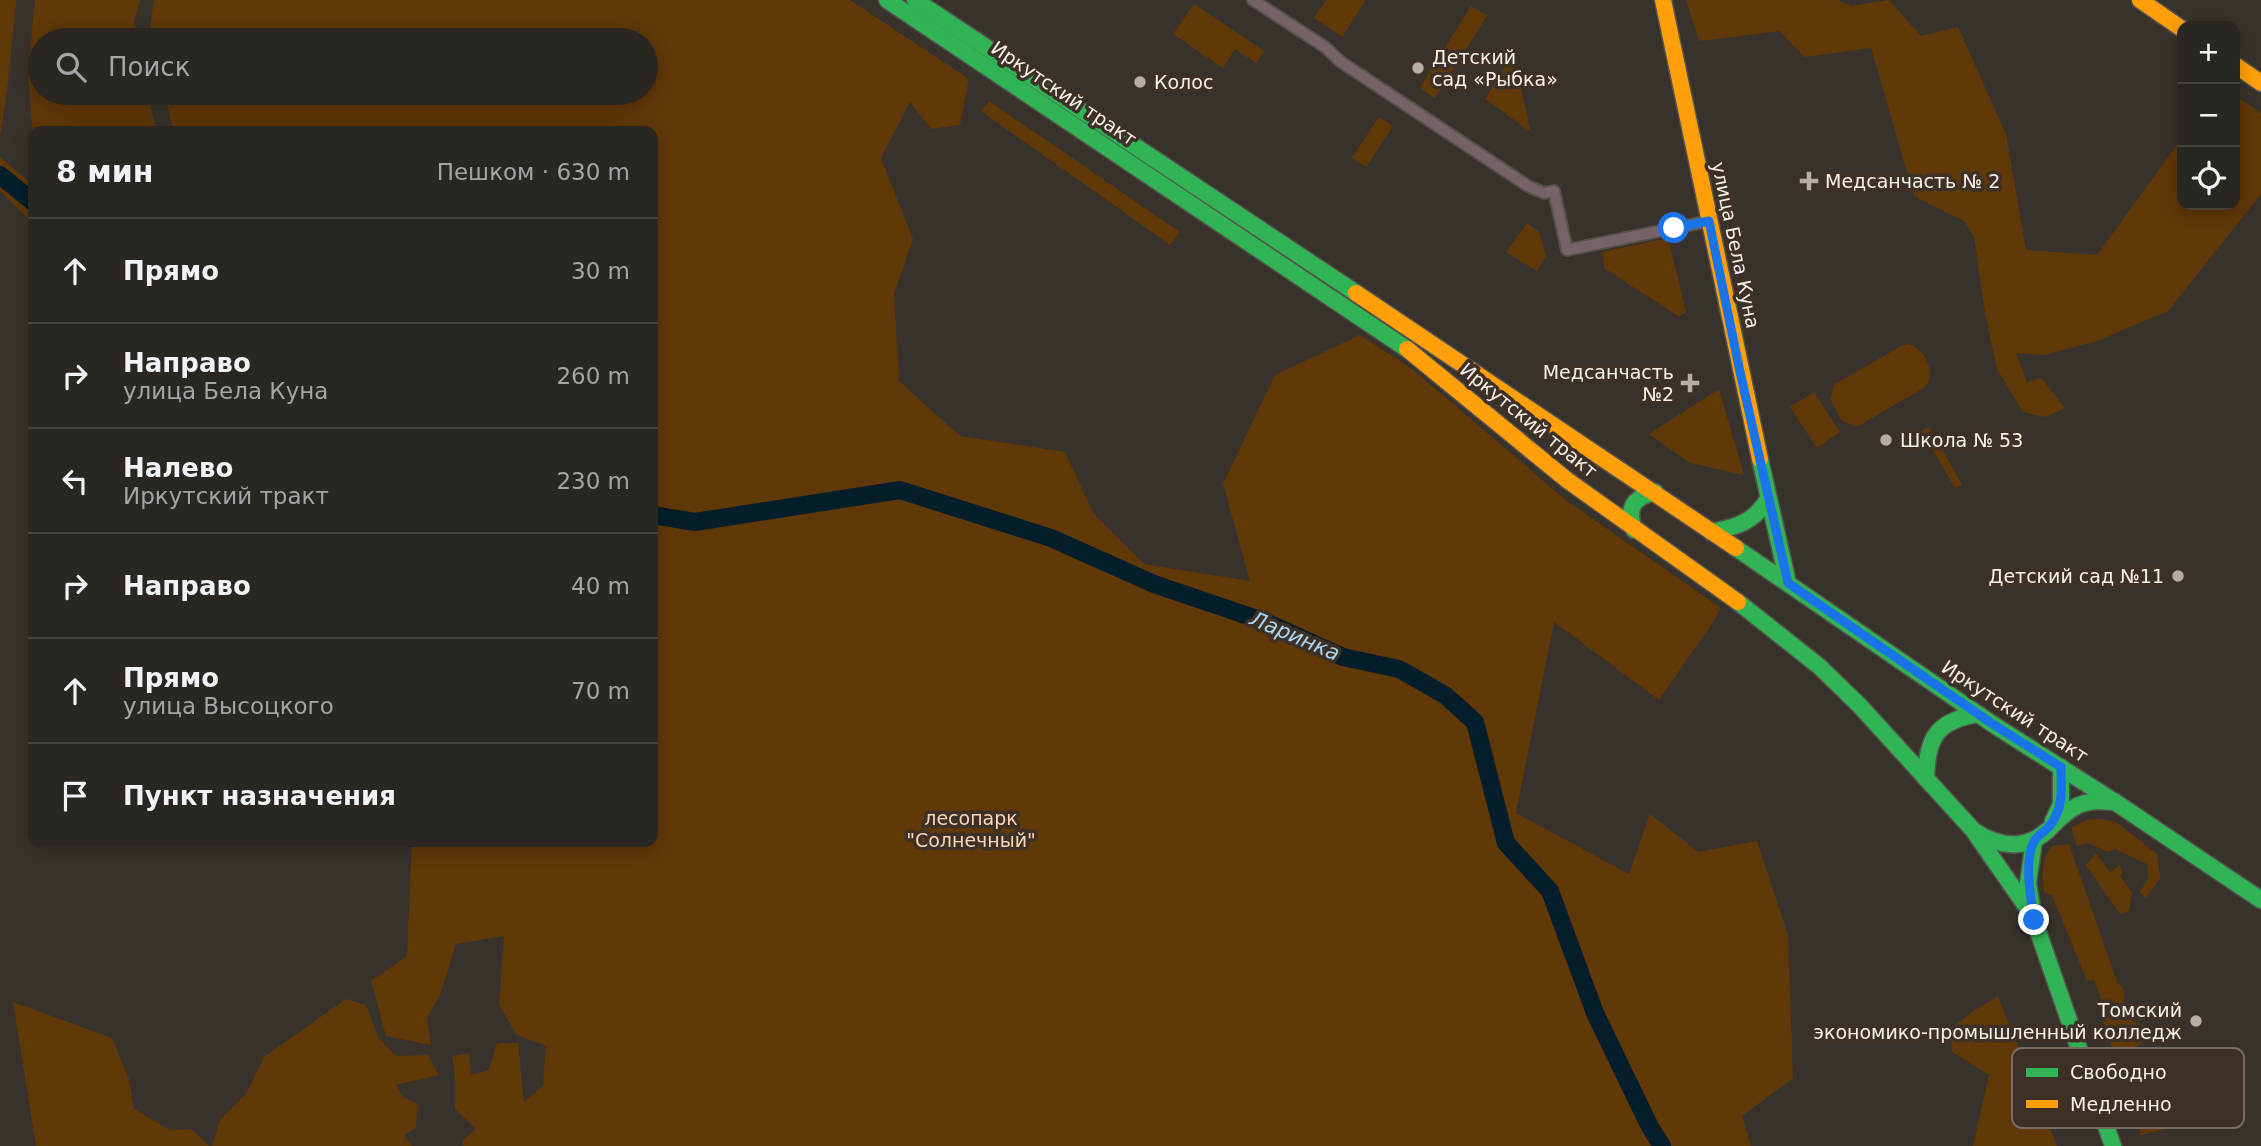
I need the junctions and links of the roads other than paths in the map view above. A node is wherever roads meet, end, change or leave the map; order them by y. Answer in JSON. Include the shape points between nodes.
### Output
{"nodes":[{"id":1,"x":887,"y":0,"type":"edge"},
{"id":2,"x":915,"y":0,"type":"edge"},
{"id":3,"x":1253,"y":0,"type":"edge"},
{"id":4,"x":1663,"y":0,"type":"edge"},
{"id":5,"x":2140,"y":0,"type":"edge"},
{"id":6,"x":2177,"y":26,"type":"edge"},
{"id":7,"x":2240,"y":68,"type":"edge"},
{"id":8,"x":2261,"y":83,"type":"edge"},
{"id":9,"x":1709,"y":221,"type":"junction"},
{"id":10,"x":1655,"y":492,"type":"junction"},
{"id":11,"x":1768,"y":499,"type":"junction"},
{"id":12,"x":1634,"y":530,"type":"junction"},
{"id":13,"x":1711,"y":533,"type":"junction"},
{"id":14,"x":1788,"y":583,"type":"junction"},
{"id":15,"x":1978,"y":714,"type":"junction"},
{"id":16,"x":2061,"y":767,"type":"junction"},
{"id":17,"x":1926,"y":779,"type":"junction"},
{"id":18,"x":2115,"y":802,"type":"junction"},
{"id":19,"x":2050,"y":825,"type":"junction"},
{"id":20,"x":1974,"y":831,"type":"junction"},
{"id":21,"x":2034,"y":841,"type":"junction"},
{"id":22,"x":2261,"y":900,"type":"edge"},
{"id":23,"x":2034,"y":920,"type":"junction"},
{"id":24,"x":2079,"y":1048,"type":"edge"},
{"id":25,"x":2107,"y":1128,"type":"edge"},
{"id":26,"x":2113,"y":1146,"type":"edge"}],
"edges":[{"from":1,"to":12,"type":"main road","name":"Иркутский тракт","via":[[1396,340]]},
{"from":2,"to":10,"type":"main road","name":"Иркутский тракт"},
{"from":3,"to":9,"type":"street","via":[[1528,186],[1554,191],[1567,250]]},
{"from":4,"to":9,"type":"main road","name":"улица Бела Куна"},
{"from":5,"to":6,"type":"main road"},
{"from":7,"to":8,"type":"main road"},
{"from":9,"to":11,"type":"main road","name":"улица Бела Куна"},
{"from":10,"to":12,"type":"main road","via":[[1642,494],[1630,507]]},
{"from":10,"to":13,"type":"main road","name":"Иркутский тракт"},
{"from":11,"to":13,"type":"main road","via":[[1758,516]]},
{"from":11,"to":14,"type":"main road","name":"улица Бела Куна"},
{"from":12,"to":17,"type":"main road","name":"Иркутский тракт","via":[[1735,600],[1820,667]]},
{"from":13,"to":14,"type":"main road","name":"Иркутский тракт"},
{"from":14,"to":15,"type":"main road","name":"Иркутский тракт"},
{"from":15,"to":16,"type":"main road","name":"Иркутский тракт"},
{"from":15,"to":17,"type":"main road","via":[[1960,715],[1931,737]]},
{"from":16,"to":18,"type":"main road","name":"Иркутский тракт"},
{"from":16,"to":19,"type":"main road","via":[[2061,804]]},
{"from":17,"to":20,"type":"main road","name":"Иркутский тракт"},
{"from":18,"to":19,"type":"main road","via":[[2078,805]]},
{"from":18,"to":22,"type":"main road","name":"Иркутский тракт"},
{"from":19,"to":21,"type":"main road"},
{"from":20,"to":21,"type":"main road","name":"Иркутский тракт","via":[[2000,845]]},
{"from":20,"to":23,"type":"main road"},
{"from":21,"to":23,"type":"main road","via":[[2028,883]]},
{"from":23,"to":24,"type":"main road"},
{"from":25,"to":26,"type":"main road"}]}
